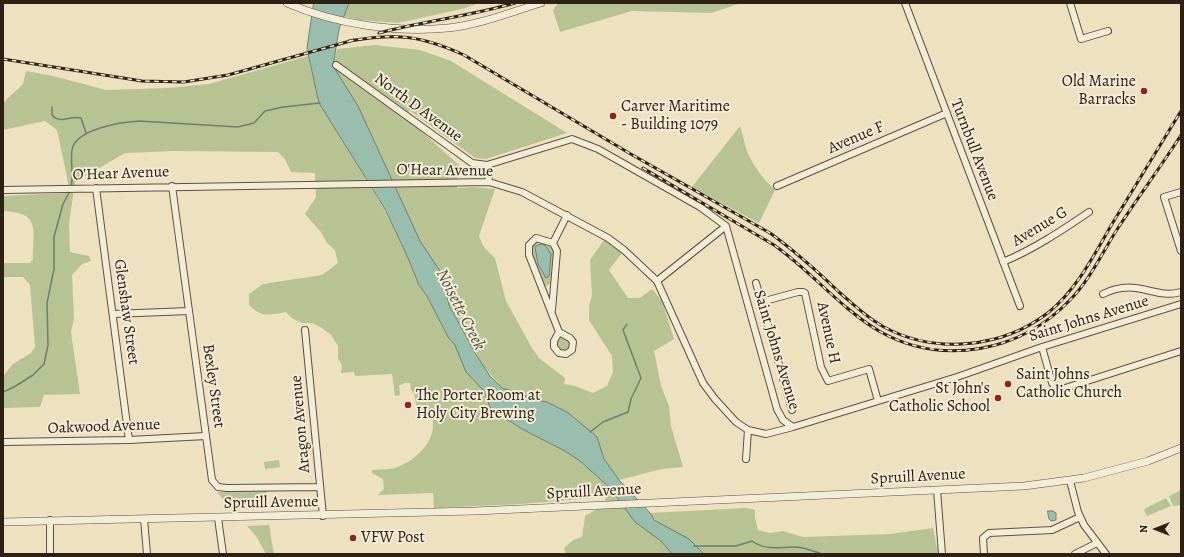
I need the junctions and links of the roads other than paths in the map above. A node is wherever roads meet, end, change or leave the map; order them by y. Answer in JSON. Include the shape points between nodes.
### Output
{"nodes":[{"id":1,"x":287,"y":3,"type":"edge"},
{"id":2,"x":542,"y":3,"type":"edge"},
{"id":3,"x":905,"y":3,"type":"edge"},
{"id":4,"x":1070,"y":3,"type":"edge"},
{"id":5,"x":1108,"y":31,"type":"dead end"},
{"id":6,"x":336,"y":65,"type":"dead end"},
{"id":7,"x":946,"y":113,"type":"junction"},
{"id":8,"x":487,"y":165,"type":"junction"},
{"id":9,"x":489,"y":182,"type":"junction"},
{"id":10,"x":172,"y":186,"type":"junction"},
{"id":11,"x":777,"y":186,"type":"dead end"},
{"id":12,"x":96,"y":188,"type":"junction"},
{"id":13,"x":3,"y":190,"type":"edge"},
{"id":14,"x":1181,"y":192,"type":"edge"},
{"id":15,"x":1089,"y":212,"type":"dead end"},
{"id":16,"x":567,"y":215,"type":"junction"},
{"id":17,"x":726,"y":226,"type":"junction"},
{"id":18,"x":553,"y":243,"type":"junction"},
{"id":19,"x":1181,"y":251,"type":"edge"},
{"id":20,"x":1003,"y":262,"type":"junction"},
{"id":21,"x":657,"y":281,"type":"junction"},
{"id":22,"x":756,"y":283,"type":"dead end"},
{"id":23,"x":555,"y":285,"type":"junction"},
{"id":24,"x":542,"y":289,"type":"junction"},
{"id":25,"x":1181,"y":292,"type":"edge"},
{"id":26,"x":1103,"y":294,"type":"dead end"},
{"id":27,"x":761,"y":302,"type":"junction"},
{"id":28,"x":1181,"y":304,"type":"edge"},
{"id":29,"x":1020,"y":306,"type":"dead end"},
{"id":30,"x":552,"y":310,"type":"junction"},
{"id":31,"x":189,"y":311,"type":"junction"},
{"id":32,"x":113,"y":314,"type":"junction"},
{"id":33,"x":305,"y":330,"type":"dead end"},
{"id":34,"x":559,"y":332,"type":"dead end"},
{"id":35,"x":1042,"y":347,"type":"junction"},
{"id":36,"x":1181,"y":350,"type":"edge"},
{"id":37,"x":878,"y":401,"type":"junction"},
{"id":38,"x":792,"y":410,"type":"dead end"},
{"id":39,"x":793,"y":427,"type":"junction"},
{"id":40,"x":748,"y":430,"type":"junction"},
{"id":41,"x":206,"y":436,"type":"junction"},
{"id":42,"x":129,"y":440,"type":"junction"},
{"id":43,"x":3,"y":442,"type":"edge"},
{"id":44,"x":1181,"y":448,"type":"edge"},
{"id":45,"x":746,"y":459,"type":"dead end"},
{"id":46,"x":1070,"y":481,"type":"junction"},
{"id":47,"x":320,"y":487,"type":"junction"},
{"id":48,"x":937,"y":490,"type":"junction"},
{"id":49,"x":322,"y":516,"type":"junction"},
{"id":50,"x":1080,"y":517,"type":"junction"},
{"id":51,"x":218,"y":518,"type":"junction"},
{"id":52,"x":144,"y":519,"type":"junction"},
{"id":53,"x":50,"y":520,"type":"junction"},
{"id":54,"x":3,"y":522,"type":"edge"},
{"id":55,"x":1097,"y":542,"type":"junction"},
{"id":56,"x":50,"y":554,"type":"edge"},
{"id":57,"x":147,"y":554,"type":"edge"},
{"id":58,"x":223,"y":554,"type":"edge"},
{"id":59,"x":942,"y":554,"type":"edge"},
{"id":60,"x":984,"y":554,"type":"edge"},
{"id":61,"x":1075,"y":554,"type":"edge"},
{"id":62,"x":1106,"y":554,"type":"edge"}],
"edges":[{"from":1,"to":2,"type":"street","via":[[343,20],[395,29],[448,28]]},
{"from":3,"to":7,"type":"street","name":"Turnbull Avenue"},
{"from":4,"to":5,"type":"street","via":[[1081,39]]},
{"from":6,"to":8,"type":"street","name":"North D Avenue","via":[[472,163]]},
{"from":7,"to":11,"type":"street","name":"Avenue F"},
{"from":7,"to":20,"type":"street","name":"Turnbull Avenue"},
{"from":8,"to":9,"type":"street"},
{"from":8,"to":17,"type":"street","via":[[572,139],[598,149],[700,207]]},
{"from":9,"to":10,"type":"street","name":"O'Hear Avenue"},
{"from":9,"to":16,"type":"street","name":"O'Hear Avenue","via":[[522,192]]},
{"from":10,"to":12,"type":"street","name":"O'Hear Avenue"},
{"from":10,"to":31,"type":"street","name":"Bexley Street"},
{"from":12,"to":13,"type":"street","name":"O'Hear Avenue"},
{"from":12,"to":32,"type":"street","name":"Glenshaw Street"},
{"from":14,"to":19,"type":"street","via":[[1164,197]]},
{"from":15,"to":20,"type":"street","name":"Avenue G","via":[[1038,244]]},
{"from":16,"to":18,"type":"street"},
{"from":16,"to":21,"type":"street","name":"O'Hear Avenue","via":[[608,238]]},
{"from":17,"to":21,"type":"street"},
{"from":17,"to":39,"type":"street","name":"Saint Johns Avenue","via":[[777,409],[783,420]]},
{"from":18,"to":23,"type":"street","via":[[557,250]]},
{"from":18,"to":24,"type":"street","via":[[536,238],[529,245],[529,255]]},
{"from":20,"to":29,"type":"street","name":"Turnbull Avenue"},
{"from":21,"to":40,"type":"street","name":"O'Hear Avenue","via":[[703,383],[729,415]]},
{"from":22,"to":27,"type":"street"},
{"from":23,"to":24,"type":"street"},
{"from":23,"to":30,"type":"street"},
{"from":24,"to":30,"type":"street"},
{"from":25,"to":26,"type":"street","via":[[1169,294],[1130,287]]},
{"from":27,"to":37,"type":"street","name":"Avenue H","via":[[798,292],[805,293],[821,366],[828,381],[869,369]]},
{"from":27,"to":38,"type":"street"},
{"from":28,"to":35,"type":"street","name":"Saint Johns Avenue"},
{"from":30,"to":34,"type":"street"},
{"from":31,"to":32,"type":"street"},
{"from":31,"to":41,"type":"street","name":"Bexley Street"},
{"from":32,"to":42,"type":"street","name":"Glenshaw Street"},
{"from":33,"to":47,"type":"street","name":"Aragon Avenue"},
{"from":35,"to":36,"type":"street","via":[[1052,383],[1056,388],[1062,389]]},
{"from":35,"to":37,"type":"street","name":"Saint Johns Avenue","via":[[956,378]]},
{"from":37,"to":39,"type":"street","name":"Saint Johns Avenue"},
{"from":39,"to":40,"type":"street","name":"O'Hear Avenue","via":[[766,434]]},
{"from":40,"to":45,"type":"street"},
{"from":41,"to":42,"type":"street","name":"Oakwood Avenue"},
{"from":41,"to":47,"type":"street","name":"Bexley Street","via":[[212,480],[218,487]]},
{"from":42,"to":43,"type":"street","name":"Oakwood Avenue"},
{"from":44,"to":46,"type":"street","name":"Spruill Avenue","via":[[1148,461]]},
{"from":46,"to":48,"type":"street","name":"Spruill Avenue"},
{"from":46,"to":50,"type":"street"},
{"from":47,"to":49,"type":"street","name":"Aragon Avenue"},
{"from":48,"to":49,"type":"street","name":"Spruill Avenue"},
{"from":48,"to":59,"type":"street"},
{"from":49,"to":51,"type":"street","name":"Spruill Avenue"},
{"from":50,"to":55,"type":"street"},
{"from":50,"to":60,"type":"street","via":[[1052,530],[989,533],[983,538]]},
{"from":51,"to":52,"type":"street","name":"Spruill Avenue"},
{"from":51,"to":58,"type":"street"},
{"from":52,"to":53,"type":"street","name":"Spruill Avenue"},
{"from":52,"to":57,"type":"street"},
{"from":53,"to":54,"type":"street","name":"Spruill Avenue"},
{"from":53,"to":56,"type":"street"},
{"from":55,"to":61,"type":"street"},
{"from":55,"to":62,"type":"street"}]}
